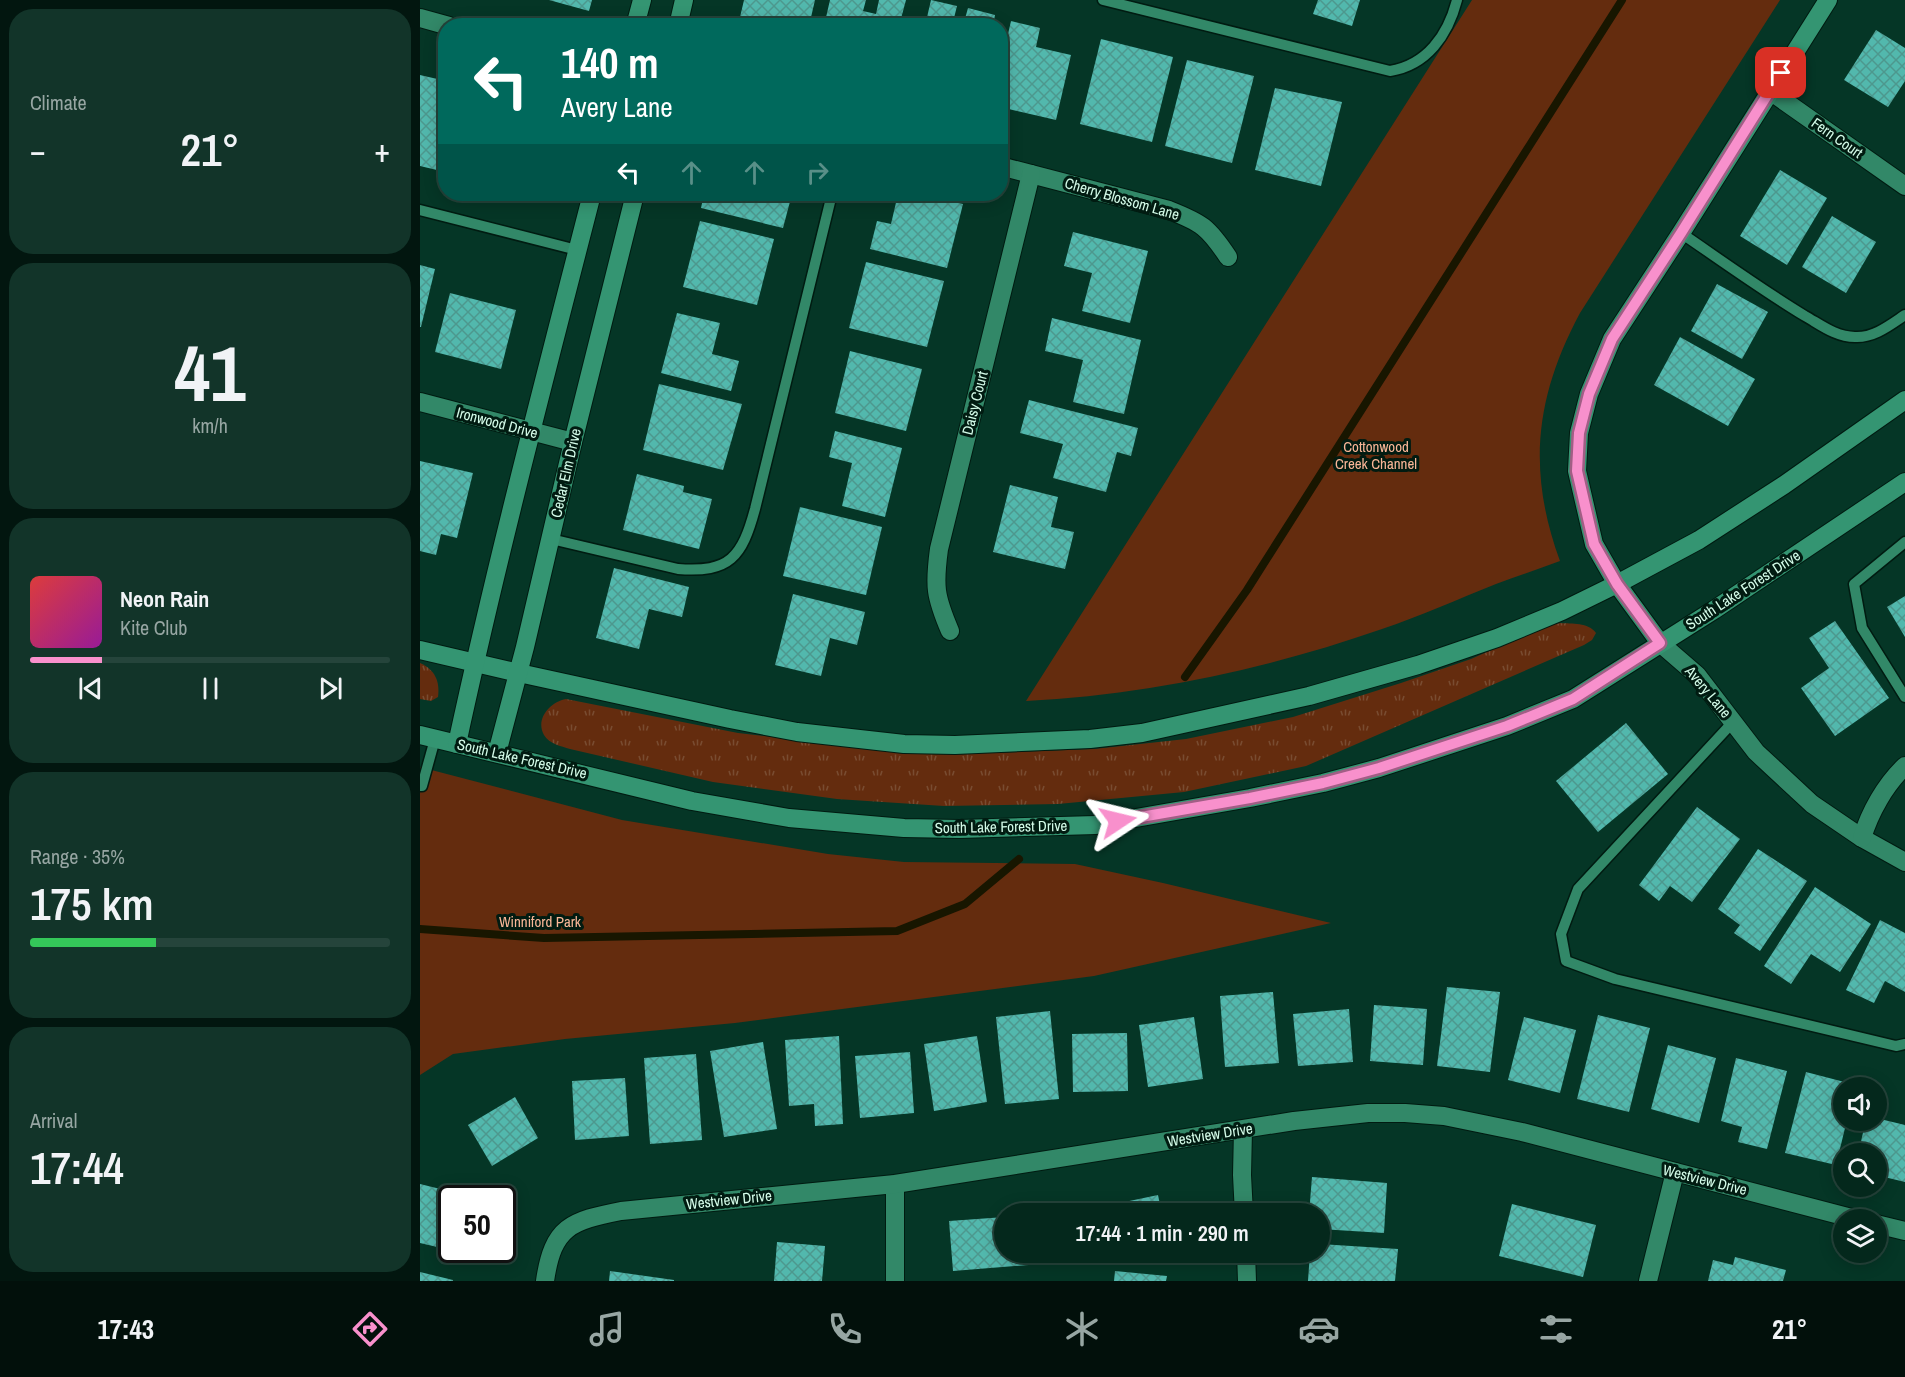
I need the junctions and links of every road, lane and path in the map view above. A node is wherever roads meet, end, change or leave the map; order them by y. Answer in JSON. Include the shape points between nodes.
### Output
{"nodes":[{"id":1,"x":642,"y":0,"type":"edge"},
{"id":2,"x":684,"y":0,"type":"edge"},
{"id":3,"x":1103,"y":0,"type":"edge"},
{"id":4,"x":1457,"y":0,"type":"edge"},
{"id":5,"x":1828,"y":0,"type":"edge"},
{"id":6,"x":420,"y":18,"type":"edge"},
{"id":7,"x":637,"y":18,"type":"edge"},
{"id":8,"x":680,"y":18,"type":"edge"},
{"id":9,"x":438,"y":23,"type":"edge"},
{"id":10,"x":1770,"y":91,"type":"junction"},
{"id":11,"x":1008,"y":168,"type":"edge"},
{"id":12,"x":1031,"y":174,"type":"junction"},
{"id":13,"x":1905,"y":186,"type":"edge"},
{"id":14,"x":590,"y":201,"type":"edge"},
{"id":15,"x":633,"y":201,"type":"edge"},
{"id":16,"x":830,"y":201,"type":"edge"},
{"id":17,"x":420,"y":210,"type":"edge"},
{"id":18,"x":1681,"y":233,"type":"junction"},
{"id":19,"x":577,"y":250,"type":"junction"},
{"id":20,"x":1228,"y":257,"type":"dead end"},
{"id":21,"x":1905,"y":315,"type":"edge"},
{"id":22,"x":1905,"y":399,"type":"edge"},
{"id":23,"x":420,"y":402,"type":"edge"},
{"id":24,"x":531,"y":432,"type":"junction"},
{"id":25,"x":573,"y":442,"type":"junction"},
{"id":26,"x":1905,"y":482,"type":"edge"},
{"id":27,"x":551,"y":539,"type":"junction"},
{"id":28,"x":1905,"y":542,"type":"edge"},
{"id":29,"x":1617,"y":584,"type":"junction"},
{"id":30,"x":950,"y":631,"type":"dead end"},
{"id":31,"x":1660,"y":643,"type":"junction"},
{"id":32,"x":420,"y":650,"type":"edge"},
{"id":33,"x":475,"y":662,"type":"junction"},
{"id":34,"x":519,"y":673,"type":"junction"},
{"id":35,"x":1905,"y":697,"type":"edge"},
{"id":36,"x":1733,"y":722,"type":"junction"},
{"id":37,"x":428,"y":737,"type":"edge"},
{"id":38,"x":457,"y":744,"type":"junction"},
{"id":39,"x":497,"y":753,"type":"junction"},
{"id":40,"x":1905,"y":766,"type":"edge"},
{"id":41,"x":420,"y":786,"type":"edge"},
{"id":42,"x":1862,"y":838,"type":"junction"},
{"id":43,"x":1905,"y":862,"type":"edge"},
{"id":44,"x":1905,"y":1044,"type":"edge"},
{"id":45,"x":1243,"y":1130,"type":"junction"},
{"id":46,"x":1675,"y":1172,"type":"junction"},
{"id":47,"x":895,"y":1184,"type":"junction"},
{"id":48,"x":1243,"y":1203,"type":"edge"},
{"id":49,"x":1833,"y":1213,"type":"edge"},
{"id":50,"x":1887,"y":1227,"type":"edge"},
{"id":51,"x":1905,"y":1231,"type":"edge"},
{"id":52,"x":1246,"y":1263,"type":"edge"},
{"id":53,"x":545,"y":1281,"type":"edge"},
{"id":54,"x":895,"y":1281,"type":"edge"},
{"id":55,"x":1247,"y":1281,"type":"edge"},
{"id":56,"x":1648,"y":1281,"type":"edge"}],
"edges":[{"from":1,"to":7,"type":"main road"},
{"from":2,"to":8,"type":"main road"},
{"from":3,"to":4,"type":"lane","via":[[1390,71],[1418,62],[1428,53],[1449,24]]},
{"from":5,"to":10,"type":"main road","name":"Avery Lane"},
{"from":6,"to":9,"type":"street"},
{"from":10,"to":13,"type":"street","name":"Fern Court"},
{"from":10,"to":18,"type":"main road","name":"Avery Lane"},
{"from":11,"to":12,"type":"street","name":"Cherry Blossom Lane"},
{"from":12,"to":20,"type":"street","name":"Cherry Blossom Lane","via":[[1194,220],[1213,234]]},
{"from":12,"to":30,"type":"street","name":"Daisy Court","via":[[939,549],[935,589]]},
{"from":14,"to":19,"type":"main road"},
{"from":15,"to":25,"type":"main road","name":"Cedar Elm Drive"},
{"from":16,"to":27,"type":"lane","via":[[752,520],[738,552],[721,566],[697,571]]},
{"from":17,"to":19,"type":"lane"},
{"from":18,"to":21,"type":"lane","via":[[1832,332],[1847,337],[1868,336]]},
{"from":18,"to":29,"type":"main road","name":"Avery Lane","via":[[1612,339],[1589,394],[1579,433],[1577,471],[1594,544]]},
{"from":19,"to":24,"type":"main road"},
{"from":22,"to":29,"type":"main road","via":[[1699,540]]},
{"from":23,"to":24,"type":"street","name":"Ironwood Drive"},
{"from":24,"to":25,"type":"street","name":"Ironwood Drive"},
{"from":24,"to":33,"type":"main road"},
{"from":25,"to":27,"type":"main road","name":"Cedar Elm Drive"},
{"from":26,"to":31,"type":"main road","name":"South Lake Forest Drive"},
{"from":27,"to":34,"type":"main road","name":"Cedar Elm Drive"},
{"from":28,"to":35,"type":"lane","via":[[1854,584],[1862,628]]},
{"from":29,"to":31,"type":"main road","name":"Avery Lane"},
{"from":29,"to":34,"type":"main road","via":[[1497,638],[1385,674],[1226,716],[1090,739],[904,744],[797,732]]},
{"from":31,"to":36,"type":"street","name":"Avery Lane","via":[[1698,675]]},
{"from":31,"to":39,"type":"main road","name":"South Lake Forest Drive","via":[[1573,699],[1496,730],[1379,768],[1250,798],[1096,825],[904,828],[789,818],[692,801]]},
{"from":32,"to":33,"type":"main road"},
{"from":33,"to":34,"type":"main road"},
{"from":33,"to":38,"type":"main road"},
{"from":34,"to":39,"type":"main road","name":"Cedar Elm Drive"},
{"from":36,"to":42,"type":"street","name":"Avery Lane","via":[[1756,753],[1812,804]]},
{"from":36,"to":44,"type":"lane","via":[[1578,889],[1561,934],[1566,961],[1615,979],[1896,1046]]},
{"from":37,"to":38,"type":"main road","name":"South Lake Forest Drive"},
{"from":37,"to":41,"type":"lane","via":[[425,777]]},
{"from":38,"to":39,"type":"main road","name":"South Lake Forest Drive"},
{"from":40,"to":42,"type":"street","via":[[1893,778]]},
{"from":42,"to":43,"type":"street","name":"Avery Lane"},
{"from":45,"to":46,"type":"street","name":"Westview Drive","via":[[1368,1113],[1444,1116]]},
{"from":45,"to":47,"type":"street","name":"Westview Drive"},
{"from":45,"to":48,"type":"street"},
{"from":46,"to":49,"type":"street","name":"Westview Drive"},
{"from":46,"to":56,"type":"street"},
{"from":47,"to":53,"type":"street","name":"Westview Drive","via":[[590,1217],[558,1236]]},
{"from":47,"to":54,"type":"street"},
{"from":50,"to":51,"type":"street"},
{"from":52,"to":55,"type":"street"}]}
